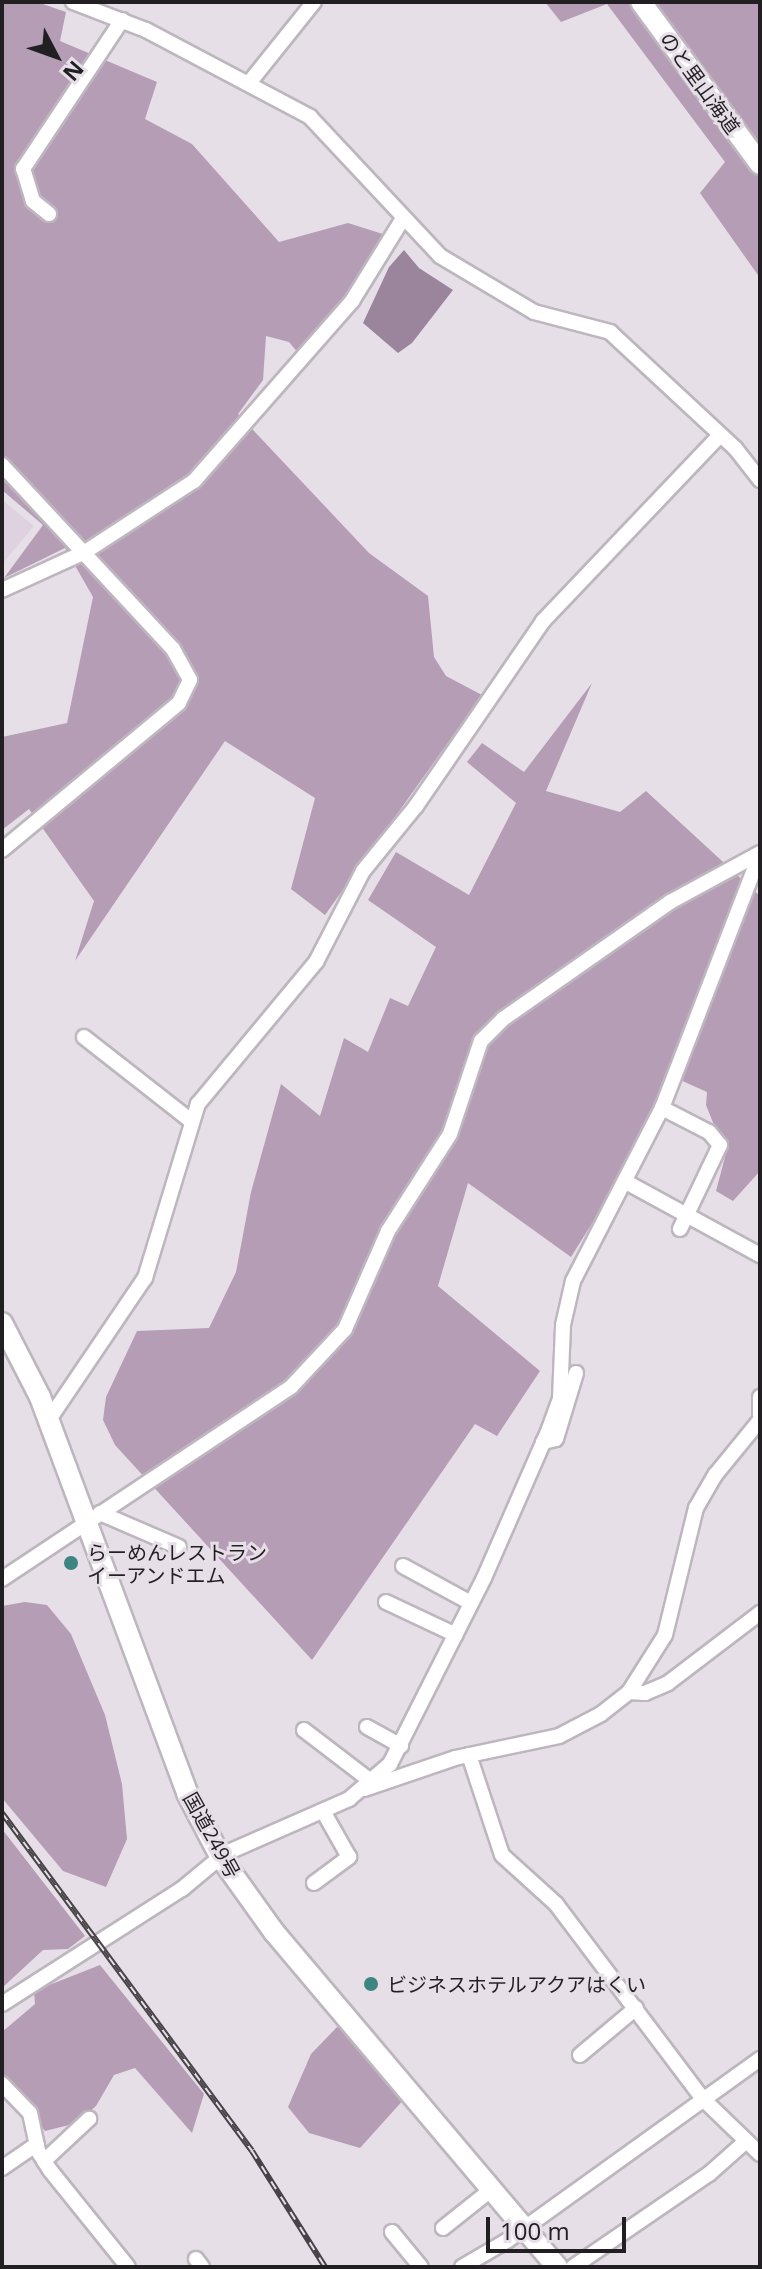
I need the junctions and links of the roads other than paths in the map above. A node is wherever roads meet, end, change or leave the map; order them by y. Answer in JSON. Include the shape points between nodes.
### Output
{"nodes":[{"id":1,"x":73,"y":2,"type":"edge"},
{"id":2,"x":314,"y":2,"type":"edge"},
{"id":3,"x":641,"y":2,"type":"edge"},
{"id":4,"x":657,"y":2,"type":"edge"},
{"id":5,"x":122,"y":20,"type":"junction"},
{"id":6,"x":249,"y":83,"type":"junction"},
{"id":7,"x":760,"y":141,"type":"edge"},
{"id":8,"x":760,"y":164,"type":"edge"},
{"id":9,"x":49,"y":214,"type":"dead end"},
{"id":10,"x":402,"y":220,"type":"junction"},
{"id":11,"x":720,"y":435,"type":"junction"},
{"id":12,"x":2,"y":465,"type":"edge"},
{"id":13,"x":760,"y":480,"type":"edge"},
{"id":14,"x":85,"y":552,"type":"junction"},
{"id":15,"x":2,"y":590,"type":"edge"},
{"id":16,"x":2,"y":850,"type":"edge"},
{"id":17,"x":760,"y":853,"type":"edge"},
{"id":18,"x":84,"y":1037,"type":"dead end"},
{"id":19,"x":662,"y":1108,"type":"junction"},
{"id":20,"x":190,"y":1120,"type":"junction"},
{"id":21,"x":626,"y":1182,"type":"junction"},
{"id":22,"x":688,"y":1213,"type":"junction"},
{"id":23,"x":680,"y":1229,"type":"dead end"},
{"id":24,"x":760,"y":1255,"type":"edge"},
{"id":25,"x":2,"y":1323,"type":"edge"},
{"id":26,"x":576,"y":1373,"type":"dead end"},
{"id":27,"x":760,"y":1397,"type":"edge"},
{"id":28,"x":760,"y":1418,"type":"edge"},
{"id":29,"x":48,"y":1421,"type":"junction"},
{"id":30,"x":543,"y":1442,"type":"junction"},
{"id":31,"x":93,"y":1518,"type":"junction"},
{"id":32,"x":179,"y":1547,"type":"dead end"},
{"id":33,"x":403,"y":1566,"type":"dead end"},
{"id":34,"x":2,"y":1579,"type":"edge"},
{"id":35,"x":386,"y":1602,"type":"dead end"},
{"id":36,"x":471,"y":1603,"type":"junction"},
{"id":37,"x":760,"y":1613,"type":"edge"},
{"id":38,"x":456,"y":1635,"type":"junction"},
{"id":39,"x":629,"y":1692,"type":"junction"},
{"id":40,"x":367,"y":1727,"type":"dead end"},
{"id":41,"x":304,"y":1730,"type":"dead end"},
{"id":42,"x":401,"y":1746,"type":"junction"},
{"id":43,"x":469,"y":1755,"type":"junction"},
{"id":44,"x":368,"y":1785,"type":"junction"},
{"id":45,"x":323,"y":1811,"type":"junction"},
{"id":46,"x":221,"y":1858,"type":"junction"},
{"id":47,"x":314,"y":1883,"type":"dead end"},
{"id":48,"x":3,"y":2001,"type":"edge"},
{"id":49,"x":636,"y":2008,"type":"junction"},
{"id":50,"x":580,"y":2055,"type":"dead end"},
{"id":51,"x":760,"y":2059,"type":"edge"},
{"id":52,"x":2,"y":2084,"type":"edge"},
{"id":53,"x":703,"y":2099,"type":"junction"},
{"id":54,"x":89,"y":2119,"type":"dead end"},
{"id":55,"x":744,"y":2143,"type":"junction"},
{"id":56,"x":37,"y":2144,"type":"junction"},
{"id":57,"x":760,"y":2154,"type":"edge"},
{"id":58,"x":44,"y":2161,"type":"junction"},
{"id":59,"x":2,"y":2168,"type":"edge"},
{"id":60,"x":492,"y":2189,"type":"junction"},
{"id":61,"x":443,"y":2228,"type":"dead end"},
{"id":62,"x":524,"y":2228,"type":"junction"},
{"id":63,"x":392,"y":2232,"type":"dead end"},
{"id":64,"x":128,"y":2267,"type":"edge"},
{"id":65,"x":421,"y":2267,"type":"edge"},
{"id":66,"x":462,"y":2267,"type":"edge"},
{"id":67,"x":557,"y":2267,"type":"edge"},
{"id":68,"x":573,"y":2267,"type":"edge"}],
"edges":[{"from":1,"to":5,"type":"street"},
{"from":2,"to":6,"type":"street"},
{"from":3,"to":8,"type":"highway","name":"のと里山海道"},
{"from":4,"to":7,"type":"highway","name":"のと里山海道"},
{"from":5,"to":6,"type":"street"},
{"from":5,"to":9,"type":"street","via":[[23,169],[33,201]]},
{"from":6,"to":10,"type":"street","via":[[323,128]]},
{"from":10,"to":11,"type":"street","via":[[455,267],[534,312],[610,332]]},
{"from":10,"to":14,"type":"street","via":[[352,301],[194,481]]},
{"from":11,"to":13,"type":"street"},
{"from":11,"to":20,"type":"street","via":[[543,621],[416,806],[363,871],[316,962]]},
{"from":12,"to":14,"type":"street"},
{"from":14,"to":15,"type":"street"},
{"from":14,"to":16,"type":"street","via":[[184,662],[189,689],[100,773]]},
{"from":17,"to":19,"type":"street"},
{"from":17,"to":31,"type":"street","via":[[670,902],[491,1030],[473,1056],[450,1134],[388,1231],[345,1329],[291,1387]]},
{"from":18,"to":20,"type":"street"},
{"from":19,"to":21,"type":"street"},
{"from":19,"to":22,"type":"street","via":[[709,1132],[720,1145]]},
{"from":20,"to":29,"type":"street","via":[[145,1278]]},
{"from":21,"to":22,"type":"street"},
{"from":21,"to":30,"type":"street","via":[[573,1281],[563,1325],[560,1398]]},
{"from":22,"to":23,"type":"street"},
{"from":22,"to":24,"type":"street"},
{"from":25,"to":29,"type":"highway","name":"国道249号"},
{"from":26,"to":30,"type":"street","via":[[556,1439]]},
{"from":27,"to":28,"type":"street"},
{"from":28,"to":39,"type":"street","via":[[696,1508],[665,1635]]},
{"from":29,"to":31,"type":"highway","name":"国道249号"},
{"from":30,"to":36,"type":"street"},
{"from":31,"to":32,"type":"street"},
{"from":31,"to":34,"type":"street"},
{"from":31,"to":46,"type":"highway","name":"国道249号","via":[[187,1793]]},
{"from":33,"to":36,"type":"street"},
{"from":35,"to":38,"type":"street"},
{"from":36,"to":38,"type":"street"},
{"from":37,"to":39,"type":"street","via":[[668,1683],[645,1693]]},
{"from":38,"to":42,"type":"street"},
{"from":39,"to":43,"type":"street","via":[[559,1736]]},
{"from":40,"to":42,"type":"street"},
{"from":41,"to":44,"type":"street"},
{"from":42,"to":44,"type":"street"},
{"from":43,"to":44,"type":"street"},
{"from":43,"to":49,"type":"street","via":[[502,1855],[556,1904]]},
{"from":44,"to":45,"type":"street"},
{"from":45,"to":46,"type":"street"},
{"from":45,"to":47,"type":"street","via":[[349,1857]]},
{"from":46,"to":48,"type":"street","via":[[182,1889]]},
{"from":46,"to":60,"type":"highway","name":"国道249号","via":[[274,1932]]},
{"from":49,"to":50,"type":"street"},
{"from":49,"to":53,"type":"street"},
{"from":51,"to":53,"type":"street"},
{"from":52,"to":56,"type":"street","via":[[30,2113]]},
{"from":53,"to":55,"type":"street"},
{"from":53,"to":62,"type":"street"},
{"from":54,"to":58,"type":"street"},
{"from":55,"to":57,"type":"street"},
{"from":55,"to":68,"type":"street","via":[[709,2174]]},
{"from":56,"to":58,"type":"street"},
{"from":56,"to":59,"type":"street"},
{"from":58,"to":64,"type":"street"},
{"from":60,"to":61,"type":"street"},
{"from":60,"to":62,"type":"highway","name":"国道249号"},
{"from":62,"to":66,"type":"street"},
{"from":62,"to":67,"type":"highway","name":"国道249号"},
{"from":63,"to":65,"type":"street"}]}
